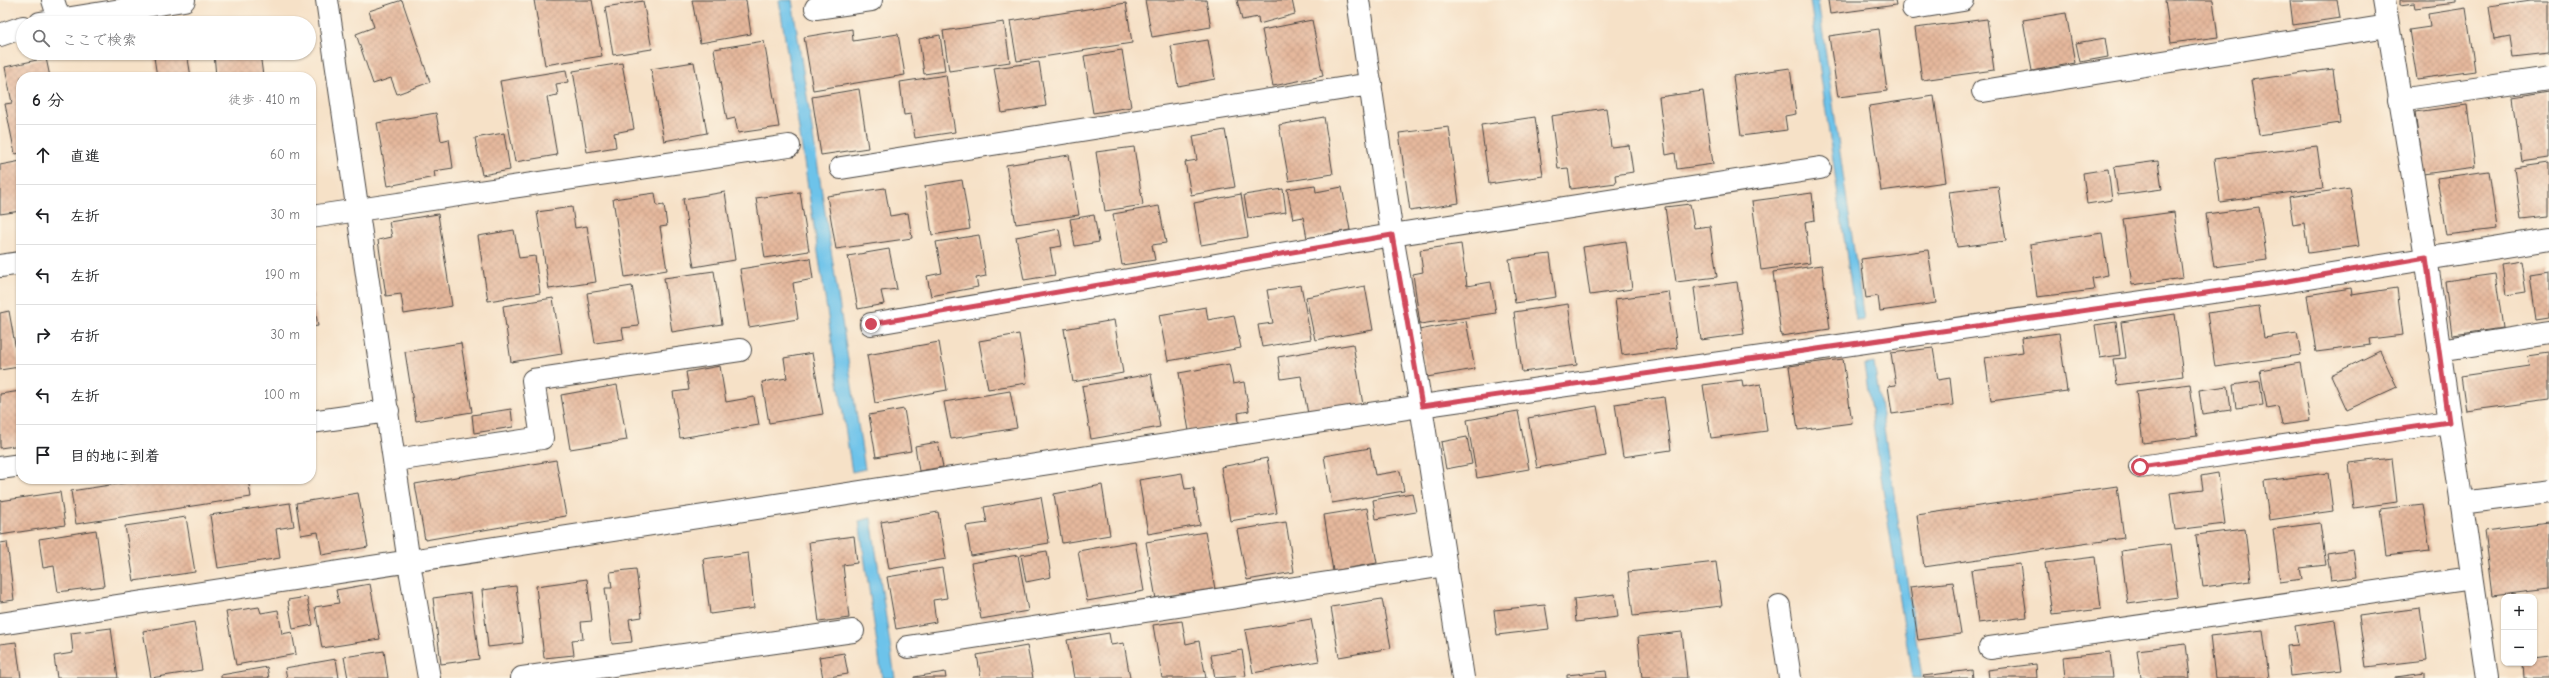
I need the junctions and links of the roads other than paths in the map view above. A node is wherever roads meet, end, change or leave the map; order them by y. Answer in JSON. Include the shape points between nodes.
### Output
{"nodes":[{"id":1,"x":184,"y":0,"type":"edge"},
{"id":2,"x":327,"y":0,"type":"edge"},
{"id":3,"x":871,"y":0,"type":"edge"},
{"id":4,"x":1358,"y":0,"type":"edge"},
{"id":5,"x":1962,"y":0,"type":"edge"},
{"id":6,"x":2384,"y":0,"type":"edge"},
{"id":7,"x":816,"y":8,"type":"dead end"},
{"id":8,"x":1913,"y":8,"type":"dead end"},
{"id":9,"x":51,"y":14,"type":"edge"},
{"id":10,"x":2388,"y":26,"type":"junction"},
{"id":11,"x":16,"y":29,"type":"edge"},
{"id":12,"x":0,"y":35,"type":"edge"},
{"id":13,"x":2549,"y":78,"type":"edge"},
{"id":14,"x":1371,"y":84,"type":"junction"},
{"id":15,"x":1983,"y":90,"type":"dead end"},
{"id":16,"x":2399,"y":100,"type":"junction"},
{"id":17,"x":789,"y":146,"type":"dead end"},
{"id":18,"x":841,"y":168,"type":"dead end"},
{"id":19,"x":1820,"y":168,"type":"dead end"},
{"id":20,"x":356,"y":210,"type":"junction"},
{"id":21,"x":316,"y":216,"type":"edge"},
{"id":22,"x":1392,"y":235,"type":"junction"},
{"id":23,"x":2549,"y":239,"type":"edge"},
{"id":24,"x":2426,"y":257,"type":"junction"},
{"id":25,"x":16,"y":264,"type":"edge"},
{"id":26,"x":0,"y":266,"type":"edge"},
{"id":27,"x":871,"y":324,"type":"dead end"},
{"id":28,"x":2549,"y":333,"type":"edge"},
{"id":29,"x":740,"y":350,"type":"dead end"},
{"id":30,"x":2439,"y":350,"type":"junction"},
{"id":31,"x":1422,"y":406,"type":"junction"},
{"id":32,"x":388,"y":411,"type":"junction"},
{"id":33,"x":316,"y":421,"type":"edge"},
{"id":34,"x":2449,"y":422,"type":"junction"},
{"id":35,"x":395,"y":460,"type":"junction"},
{"id":36,"x":16,"y":465,"type":"edge"},
{"id":37,"x":2140,"y":467,"type":"dead end"},
{"id":38,"x":0,"y":468,"type":"edge"},
{"id":39,"x":2549,"y":492,"type":"edge"},
{"id":40,"x":2461,"y":503,"type":"junction"},
{"id":41,"x":409,"y":563,"type":"junction"},
{"id":42,"x":1446,"y":565,"type":"junction"},
{"id":43,"x":2472,"y":578,"type":"junction"},
{"id":44,"x":1779,"y":606,"type":"dead end"},
{"id":45,"x":0,"y":624,"type":"edge"},
{"id":46,"x":853,"y":630,"type":"dead end"},
{"id":47,"x":908,"y":647,"type":"dead end"},
{"id":48,"x":1990,"y":648,"type":"dead end"},
{"id":49,"x":429,"y":678,"type":"edge"},
{"id":50,"x":522,"y":678,"type":"edge"},
{"id":51,"x":1464,"y":678,"type":"edge"},
{"id":52,"x":1790,"y":678,"type":"edge"},
{"id":53,"x":2487,"y":678,"type":"edge"}],
"edges":[{"from":1,"to":9,"type":"street"},
{"from":2,"to":20,"type":"street"},
{"from":3,"to":7,"type":"street"},
{"from":4,"to":14,"type":"street"},
{"from":5,"to":8,"type":"street"},
{"from":6,"to":10,"type":"street"},
{"from":10,"to":15,"type":"street"},
{"from":10,"to":16,"type":"street"},
{"from":11,"to":12,"type":"street"},
{"from":13,"to":16,"type":"street"},
{"from":14,"to":18,"type":"street"},
{"from":14,"to":22,"type":"street"},
{"from":16,"to":24,"type":"street"},
{"from":17,"to":20,"type":"street"},
{"from":19,"to":22,"type":"street"},
{"from":20,"to":21,"type":"street"},
{"from":20,"to":32,"type":"street"},
{"from":22,"to":27,"type":"street"},
{"from":22,"to":31,"type":"street"},
{"from":23,"to":24,"type":"street"},
{"from":24,"to":30,"type":"street"},
{"from":24,"to":31,"type":"street","via":[[2282,282]]},
{"from":25,"to":26,"type":"street"},
{"from":28,"to":30,"type":"street"},
{"from":29,"to":35,"type":"street","via":[[533,380],[542,438]]},
{"from":30,"to":34,"type":"street"},
{"from":31,"to":41,"type":"street"},
{"from":31,"to":42,"type":"street"},
{"from":32,"to":33,"type":"street"},
{"from":32,"to":35,"type":"street"},
{"from":34,"to":37,"type":"street"},
{"from":34,"to":40,"type":"street"},
{"from":35,"to":41,"type":"street"},
{"from":36,"to":38,"type":"street"},
{"from":39,"to":40,"type":"street"},
{"from":40,"to":43,"type":"street"},
{"from":41,"to":45,"type":"street"},
{"from":41,"to":49,"type":"street"},
{"from":42,"to":47,"type":"street"},
{"from":42,"to":51,"type":"street"},
{"from":43,"to":48,"type":"street"},
{"from":43,"to":53,"type":"street"},
{"from":44,"to":52,"type":"street"},
{"from":46,"to":50,"type":"street"}]}
